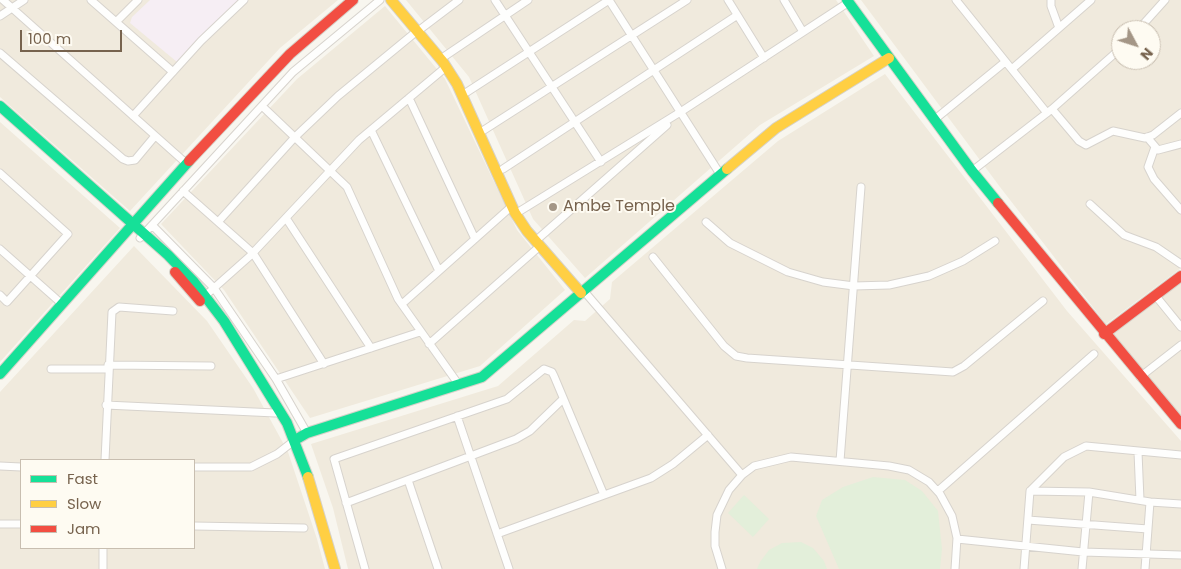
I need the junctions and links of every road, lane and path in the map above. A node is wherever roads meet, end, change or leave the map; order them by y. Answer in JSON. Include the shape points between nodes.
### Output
{"nodes":[{"id":1,"x":4,"y":0,"type":"edge"},
{"id":2,"x":24,"y":0,"type":"edge"},
{"id":3,"x":91,"y":0,"type":"edge"},
{"id":4,"x":138,"y":0,"type":"edge"},
{"id":5,"x":244,"y":0,"type":"edge"},
{"id":6,"x":353,"y":0,"type":"edge"},
{"id":7,"x":380,"y":0,"type":"edge"},
{"id":8,"x":391,"y":0,"type":"edge"},
{"id":9,"x":398,"y":0,"type":"edge"},
{"id":10,"x":458,"y":0,"type":"edge"},
{"id":11,"x":495,"y":0,"type":"edge"},
{"id":12,"x":528,"y":0,"type":"edge"},
{"id":13,"x":609,"y":0,"type":"edge"},
{"id":14,"x":688,"y":0,"type":"edge"},
{"id":15,"x":728,"y":0,"type":"edge"},
{"id":16,"x":784,"y":0,"type":"edge"},
{"id":17,"x":956,"y":0,"type":"edge"},
{"id":18,"x":1051,"y":0,"type":"edge"},
{"id":19,"x":1091,"y":0,"type":"edge"},
{"id":20,"x":1165,"y":0,"type":"edge"},
{"id":21,"x":848,"y":1,"type":"edge"},
{"id":22,"x":12,"y":8,"type":"junction"},
{"id":23,"x":507,"y":15,"type":"junction"},
{"id":24,"x":0,"y":16,"type":"edge"},
{"id":25,"x":736,"y":16,"type":"junction"},
{"id":26,"x":1147,"y":20,"type":"edge"},
{"id":27,"x":116,"y":22,"type":"junction"},
{"id":28,"x":1060,"y":28,"type":"junction"},
{"id":29,"x":420,"y":30,"type":"junction"},
{"id":30,"x":804,"y":32,"type":"junction"},
{"id":31,"x":632,"y":35,"type":"junction"},
{"id":32,"x":529,"y":52,"type":"junction"},
{"id":33,"x":0,"y":53,"type":"edge"},
{"id":34,"x":445,"y":56,"type":"junction"},
{"id":35,"x":1111,"y":57,"type":"edge"},
{"id":36,"x":764,"y":58,"type":"junction"},
{"id":37,"x":889,"y":58,"type":"junction"},
{"id":38,"x":1005,"y":62,"type":"junction"},
{"id":39,"x":446,"y":67,"type":"junction"},
{"id":40,"x":1012,"y":69,"type":"junction"},
{"id":41,"x":653,"y":71,"type":"junction"},
{"id":42,"x":173,"y":72,"type":"junction"},
{"id":43,"x":552,"y":87,"type":"junction"},
{"id":44,"x":467,"y":92,"type":"junction"},
{"id":45,"x":409,"y":98,"type":"junction"},
{"id":46,"x":0,"y":106,"type":"edge"},
{"id":47,"x":262,"y":106,"type":"junction"},
{"id":48,"x":682,"y":111,"type":"junction"},
{"id":49,"x":1050,"y":111,"type":"junction"},
{"id":50,"x":1181,"y":113,"type":"edge"},
{"id":51,"x":0,"y":114,"type":"edge"},
{"id":52,"x":133,"y":116,"type":"junction"},
{"id":53,"x":934,"y":120,"type":"junction"},
{"id":54,"x":574,"y":123,"type":"junction"},
{"id":55,"x":371,"y":130,"type":"junction"},
{"id":56,"x":484,"y":130,"type":"junction"},
{"id":57,"x":155,"y":136,"type":"junction"},
{"id":58,"x":295,"y":137,"type":"junction"},
{"id":59,"x":1147,"y":137,"type":"junction"},
{"id":60,"x":1181,"y":144,"type":"edge"},
{"id":61,"x":1155,"y":147,"type":"junction"},
{"id":62,"x":601,"y":162,"type":"junction"},
{"id":63,"x":186,"y":164,"type":"junction"},
{"id":64,"x":503,"y":168,"type":"junction"},
{"id":65,"x":331,"y":170,"type":"junction"},
{"id":66,"x":972,"y":171,"type":"junction"},
{"id":67,"x":0,"y":172,"type":"edge"},
{"id":68,"x":720,"y":174,"type":"junction"},
{"id":69,"x":861,"y":187,"type":"dead end"},
{"id":70,"x":183,"y":191,"type":"junction"},
{"id":71,"x":1090,"y":204,"type":"dead end"},
{"id":72,"x":516,"y":209,"type":"junction"},
{"id":73,"x":1181,"y":210,"type":"edge"},
{"id":74,"x":286,"y":218,"type":"junction"},
{"id":75,"x":218,"y":222,"type":"junction"},
{"id":76,"x":706,"y":222,"type":"dead end"},
{"id":77,"x":152,"y":225,"type":"junction"},
{"id":78,"x":132,"y":226,"type":"junction"},
{"id":79,"x":142,"y":236,"type":"junction"},
{"id":80,"x":475,"y":239,"type":"junction"},
{"id":81,"x":995,"y":240,"type":"dead end"},
{"id":82,"x":540,"y":242,"type":"junction"},
{"id":83,"x":0,"y":249,"type":"edge"},
{"id":84,"x":253,"y":253,"type":"junction"},
{"id":85,"x":653,"y":257,"type":"dead end"},
{"id":86,"x":1181,"y":264,"type":"edge"},
{"id":87,"x":438,"y":271,"type":"junction"},
{"id":88,"x":31,"y":276,"type":"junction"},
{"id":89,"x":1181,"y":276,"type":"edge"},
{"id":90,"x":854,"y":286,"type":"junction"},
{"id":91,"x":214,"y":288,"type":"junction"},
{"id":92,"x":583,"y":291,"type":"junction"},
{"id":93,"x":0,"y":295,"type":"edge"},
{"id":94,"x":1155,"y":295,"type":"junction"},
{"id":95,"x":205,"y":296,"type":"junction"},
{"id":96,"x":1043,"y":301,"type":"dead end"},
{"id":97,"x":62,"y":304,"type":"junction"},
{"id":98,"x":402,"y":304,"type":"junction"},
{"id":99,"x":173,"y":311,"type":"dead end"},
{"id":100,"x":1181,"y":327,"type":"edge"},
{"id":101,"x":420,"y":332,"type":"junction"},
{"id":102,"x":1104,"y":334,"type":"junction"},
{"id":103,"x":429,"y":344,"type":"junction"},
{"id":104,"x":1181,"y":345,"type":"edge"},
{"id":105,"x":371,"y":348,"type":"junction"},
{"id":106,"x":1094,"y":354,"type":"dead end"},
{"id":107,"x":324,"y":364,"type":"junction"},
{"id":108,"x":211,"y":366,"type":"dead end"},
{"id":109,"x":847,"y":366,"type":"junction"},
{"id":110,"x":108,"y":367,"type":"junction"},
{"id":111,"x":51,"y":368,"type":"dead end"},
{"id":112,"x":0,"y":374,"type":"edge"},
{"id":113,"x":1140,"y":377,"type":"junction"},
{"id":114,"x":276,"y":380,"type":"junction"},
{"id":115,"x":459,"y":385,"type":"junction"},
{"id":116,"x":563,"y":399,"type":"junction"},
{"id":117,"x":106,"y":406,"type":"junction"},
{"id":118,"x":275,"y":413,"type":"junction"},
{"id":119,"x":457,"y":416,"type":"junction"},
{"id":120,"x":1181,"y":424,"type":"edge"},
{"id":121,"x":307,"y":433,"type":"junction"},
{"id":122,"x":708,"y":435,"type":"junction"},
{"id":123,"x":294,"y":440,"type":"junction"},
{"id":124,"x":1138,"y":452,"type":"junction"},
{"id":125,"x":1181,"y":455,"type":"edge"},
{"id":126,"x":471,"y":457,"type":"junction"},
{"id":127,"x":105,"y":459,"type":"edge"},
{"id":128,"x":840,"y":461,"type":"junction"},
{"id":129,"x":0,"y":466,"type":"edge"},
{"id":130,"x":20,"y":467,"type":"edge"},
{"id":131,"x":195,"y":467,"type":"edge"},
{"id":132,"x":742,"y":475,"type":"junction"},
{"id":133,"x":408,"y":480,"type":"junction"},
{"id":134,"x":938,"y":491,"type":"junction"},
{"id":135,"x":1030,"y":491,"type":"junction"},
{"id":136,"x":1089,"y":492,"type":"junction"},
{"id":137,"x":604,"y":495,"type":"junction"},
{"id":138,"x":1140,"y":500,"type":"junction"},
{"id":139,"x":1150,"y":502,"type":"junction"},
{"id":140,"x":346,"y":503,"type":"junction"},
{"id":141,"x":1181,"y":504,"type":"edge"},
{"id":142,"x":1028,"y":520,"type":"junction"},
{"id":143,"x":0,"y":524,"type":"edge"},
{"id":144,"x":20,"y":524,"type":"edge"},
{"id":145,"x":1084,"y":524,"type":"junction"},
{"id":146,"x":195,"y":526,"type":"edge"},
{"id":147,"x":304,"y":528,"type":"dead end"},
{"id":148,"x":1148,"y":529,"type":"junction"},
{"id":149,"x":497,"y":534,"type":"junction"},
{"id":150,"x":957,"y":540,"type":"junction"},
{"id":151,"x":1026,"y":548,"type":"junction"},
{"id":152,"x":103,"y":549,"type":"edge"},
{"id":153,"x":1083,"y":552,"type":"junction"},
{"id":154,"x":1146,"y":553,"type":"junction"},
{"id":155,"x":1181,"y":555,"type":"edge"},
{"id":156,"x":103,"y":569,"type":"edge"},
{"id":157,"x":335,"y":569,"type":"edge"},
{"id":158,"x":365,"y":569,"type":"edge"},
{"id":159,"x":438,"y":569,"type":"edge"},
{"id":160,"x":509,"y":569,"type":"edge"},
{"id":161,"x":722,"y":569,"type":"edge"},
{"id":162,"x":955,"y":569,"type":"edge"},
{"id":163,"x":1024,"y":569,"type":"edge"},
{"id":164,"x":1082,"y":569,"type":"edge"},
{"id":165,"x":1145,"y":569,"type":"edge"}],
"edges":[{"from":1,"to":22,"type":"street"},
{"from":2,"to":22,"type":"street"},
{"from":3,"to":27,"type":"street"},
{"from":4,"to":27,"type":"street"},
{"from":5,"to":42,"type":"street"},
{"from":6,"to":63,"type":"street","via":[[290,54]]},
{"from":7,"to":47,"type":"street","via":[[294,72]]},
{"from":8,"to":29,"type":"street"},
{"from":9,"to":29,"type":"street"},
{"from":10,"to":29,"type":"street"},
{"from":11,"to":23,"type":"street"},
{"from":12,"to":23,"type":"street"},
{"from":13,"to":31,"type":"street"},
{"from":13,"to":32,"type":"street"},
{"from":14,"to":31,"type":"street"},
{"from":15,"to":25,"type":"street"},
{"from":16,"to":30,"type":"street"},
{"from":17,"to":38,"type":"street"},
{"from":18,"to":28,"type":"street"},
{"from":19,"to":28,"type":"street"},
{"from":20,"to":26,"type":"street"},
{"from":21,"to":30,"type":"street"},
{"from":21,"to":37,"type":"street"},
{"from":22,"to":24,"type":"street"},
{"from":22,"to":52,"type":"street"},
{"from":23,"to":32,"type":"street"},
{"from":23,"to":34,"type":"street"},
{"from":25,"to":36,"type":"street"},
{"from":25,"to":41,"type":"street"},
{"from":27,"to":42,"type":"street"},
{"from":28,"to":40,"type":"street"},
{"from":29,"to":34,"type":"street"},
{"from":29,"to":39,"type":"street"},
{"from":29,"to":58,"type":"street","via":[[338,96]]},
{"from":30,"to":36,"type":"street"},
{"from":31,"to":41,"type":"street"},
{"from":31,"to":43,"type":"street"},
{"from":32,"to":43,"type":"street"},
{"from":32,"to":44,"type":"street"},
{"from":33,"to":57,"type":"street","via":[[123,159],[135,160]]},
{"from":34,"to":44,"type":"street"},
{"from":35,"to":49,"type":"street"},
{"from":36,"to":48,"type":"street"},
{"from":37,"to":53,"type":"street"},
{"from":37,"to":68,"type":"street","via":[[776,128]]},
{"from":38,"to":40,"type":"street"},
{"from":38,"to":53,"type":"street"},
{"from":39,"to":45,"type":"street"},
{"from":39,"to":72,"type":"street"},
{"from":40,"to":49,"type":"street"},
{"from":41,"to":48,"type":"street"},
{"from":41,"to":54,"type":"street"},
{"from":42,"to":52,"type":"street"},
{"from":43,"to":54,"type":"street"},
{"from":43,"to":56,"type":"street"},
{"from":44,"to":56,"type":"street"},
{"from":45,"to":55,"type":"street"},
{"from":45,"to":80,"type":"street"},
{"from":46,"to":78,"type":"street"},
{"from":47,"to":58,"type":"street"},
{"from":47,"to":70,"type":"street"},
{"from":48,"to":62,"type":"street"},
{"from":48,"to":68,"type":"street"},
{"from":48,"to":82,"type":"street"},
{"from":49,"to":59,"type":"street","via":[[1086,145],[1113,131]]},
{"from":49,"to":66,"type":"street"},
{"from":50,"to":59,"type":"street"},
{"from":51,"to":78,"type":"street"},
{"from":52,"to":57,"type":"street"},
{"from":53,"to":66,"type":"street"},
{"from":54,"to":62,"type":"street"},
{"from":54,"to":64,"type":"street"},
{"from":55,"to":65,"type":"street"},
{"from":55,"to":87,"type":"street"},
{"from":56,"to":64,"type":"street"},
{"from":57,"to":63,"type":"street"},
{"from":58,"to":65,"type":"street"},
{"from":58,"to":75,"type":"street"},
{"from":59,"to":61,"type":"street"},
{"from":60,"to":61,"type":"street","via":[[1162,151]]},
{"from":61,"to":73,"type":"street","via":[[1148,167],[1154,179]]},
{"from":62,"to":72,"type":"street"},
{"from":63,"to":78,"type":"street"},
{"from":64,"to":72,"type":"street"},
{"from":65,"to":74,"type":"street"},
{"from":65,"to":98,"type":"street","via":[[347,186]]},
{"from":66,"to":102,"type":"street"},
{"from":67,"to":88,"type":"street","via":[[68,234]]},
{"from":68,"to":92,"type":"street"},
{"from":69,"to":90,"type":"street"},
{"from":70,"to":75,"type":"street"},
{"from":70,"to":77,"type":"street"},
{"from":71,"to":86,"type":"street","via":[[1124,235],[1156,247]]},
{"from":72,"to":80,"type":"street"},
{"from":72,"to":82,"type":"street","via":[[527,231]]},
{"from":74,"to":84,"type":"street"},
{"from":74,"to":105,"type":"street"},
{"from":75,"to":84,"type":"street"},
{"from":76,"to":90,"type":"street","via":[[730,243],[788,272],[823,282]]},
{"from":77,"to":79,"type":"street"},
{"from":77,"to":91,"type":"street"},
{"from":78,"to":79,"type":"street"},
{"from":78,"to":97,"type":"street"},
{"from":79,"to":95,"type":"street","via":[[194,282]]},
{"from":79,"to":118,"type":"street","via":[[213,317]]},
{"from":80,"to":87,"type":"street"},
{"from":81,"to":90,"type":"street","via":[[963,261],[928,276],[889,285]]},
{"from":82,"to":92,"type":"street"},
{"from":82,"to":103,"type":"street"},
{"from":83,"to":88,"type":"street"},
{"from":84,"to":91,"type":"street"},
{"from":84,"to":107,"type":"street"},
{"from":85,"to":109,"type":"street","via":[[724,346],[736,356]]},
{"from":87,"to":98,"type":"street"},
{"from":88,"to":93,"type":"street","via":[[8,302]]},
{"from":88,"to":97,"type":"street"},
{"from":89,"to":94,"type":"street"},
{"from":90,"to":109,"type":"street"},
{"from":91,"to":95,"type":"street"},
{"from":91,"to":114,"type":"street"},
{"from":92,"to":115,"type":"street","via":[[482,377]]},
{"from":92,"to":122,"type":"street"},
{"from":94,"to":100,"type":"street"},
{"from":94,"to":102,"type":"street"},
{"from":95,"to":123,"type":"street","via":[[256,370]]},
{"from":96,"to":109,"type":"street","via":[[953,372]]},
{"from":97,"to":112,"type":"street"},
{"from":98,"to":101,"type":"street"},
{"from":99,"to":110,"type":"street","via":[[120,307],[114,310],[110,317]]},
{"from":101,"to":103,"type":"street"},
{"from":101,"to":105,"type":"street"},
{"from":102,"to":113,"type":"street"},
{"from":103,"to":115,"type":"street"},
{"from":104,"to":113,"type":"street"},
{"from":105,"to":107,"type":"street"},
{"from":106,"to":134,"type":"street"},
{"from":107,"to":114,"type":"street"},
{"from":108,"to":110,"type":"street"},
{"from":109,"to":128,"type":"street"},
{"from":110,"to":111,"type":"street"},
{"from":110,"to":117,"type":"street"},
{"from":113,"to":120,"type":"street"},
{"from":114,"to":121,"type":"street"},
{"from":115,"to":121,"type":"street"},
{"from":116,"to":119,"type":"street","via":[[552,372],[544,369],[507,399]]},
{"from":116,"to":126,"type":"street","via":[[530,431]]},
{"from":116,"to":137,"type":"street"},
{"from":117,"to":118,"type":"street"},
{"from":117,"to":127,"type":"street"},
{"from":118,"to":123,"type":"street"},
{"from":119,"to":126,"type":"street"},
{"from":119,"to":140,"type":"street","via":[[334,459]]},
{"from":121,"to":123,"type":"street"},
{"from":122,"to":132,"type":"street"},
{"from":122,"to":137,"type":"street","via":[[651,478]]},
{"from":123,"to":131,"type":"street","via":[[277,454],[251,467]]},
{"from":123,"to":157,"type":"street","via":[[315,497]]},
{"from":124,"to":125,"type":"street"},
{"from":124,"to":135,"type":"street","via":[[1086,446],[1075,450]]},
{"from":124,"to":138,"type":"street"},
{"from":126,"to":133,"type":"street"},
{"from":126,"to":149,"type":"street"},
{"from":128,"to":132,"type":"street","via":[[790,458],[754,466]]},
{"from":128,"to":134,"type":"street","via":[[909,470]]},
{"from":129,"to":130,"type":"street"},
{"from":132,"to":161,"type":"street","via":[[729,490],[718,516],[715,546]]},
{"from":133,"to":140,"type":"street"},
{"from":133,"to":159,"type":"street"},
{"from":134,"to":150,"type":"street","via":[[952,516]]},
{"from":135,"to":136,"type":"street"},
{"from":135,"to":142,"type":"street"},
{"from":136,"to":138,"type":"street"},
{"from":136,"to":145,"type":"street"},
{"from":137,"to":149,"type":"street"},
{"from":138,"to":139,"type":"street"},
{"from":139,"to":141,"type":"street"},
{"from":139,"to":148,"type":"street"},
{"from":140,"to":158,"type":"street"},
{"from":142,"to":145,"type":"street"},
{"from":142,"to":151,"type":"street"},
{"from":143,"to":144,"type":"street"},
{"from":145,"to":148,"type":"street"},
{"from":145,"to":153,"type":"street"},
{"from":146,"to":147,"type":"street"},
{"from":148,"to":154,"type":"street"},
{"from":149,"to":160,"type":"street"},
{"from":150,"to":151,"type":"street"},
{"from":150,"to":162,"type":"street"},
{"from":151,"to":153,"type":"street"},
{"from":151,"to":163,"type":"street"},
{"from":152,"to":156,"type":"street"},
{"from":153,"to":154,"type":"street"},
{"from":153,"to":164,"type":"street"},
{"from":154,"to":155,"type":"street"},
{"from":154,"to":165,"type":"street"}]}
